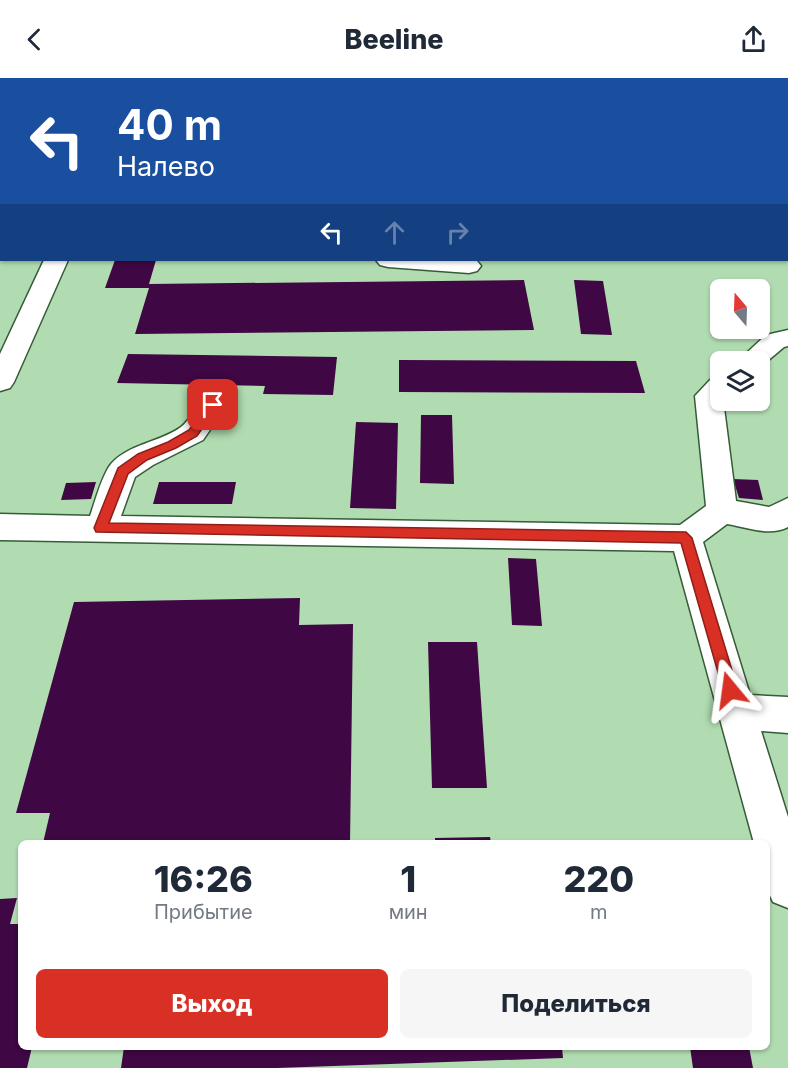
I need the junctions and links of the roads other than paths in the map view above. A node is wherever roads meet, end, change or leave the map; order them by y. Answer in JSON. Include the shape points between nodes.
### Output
{"nodes":[{"id":1,"x":56,"y":261,"type":"edge"},
{"id":2,"x":402,"y":261,"type":"edge"},
{"id":3,"x":469,"y":266,"type":"dead end"},
{"id":4,"x":788,"y":338,"type":"edge"},
{"id":5,"x":763,"y":351,"type":"edge"},
{"id":6,"x":0,"y":382,"type":"edge"},
{"id":7,"x":213,"y":405,"type":"dead end"},
{"id":8,"x":711,"y":411,"type":"edge"},
{"id":9,"x":788,"y":510,"type":"edge"},
{"id":10,"x":722,"y":511,"type":"junction"},
{"id":11,"x":0,"y":527,"type":"edge"},
{"id":12,"x":101,"y":528,"type":"junction"},
{"id":13,"x":686,"y":538,"type":"junction"},
{"id":14,"x":737,"y":712,"type":"junction"},
{"id":15,"x":788,"y":716,"type":"edge"},
{"id":16,"x":788,"y":887,"type":"edge"}],
"edges":[{"from":1,"to":6,"type":"main road"},
{"from":2,"to":3,"type":"main road"},
{"from":4,"to":5,"type":"main road","via":[[775,341]]},
{"from":7,"to":12,"type":"main road","via":[[193,433],[122,471]]},
{"from":8,"to":10,"type":"main road"},
{"from":9,"to":10,"type":"main road","via":[[774,520]]},
{"from":10,"to":13,"type":"main road"},
{"from":11,"to":12,"type":"main road"},
{"from":12,"to":13,"type":"main road"},
{"from":13,"to":14,"type":"main road"},
{"from":14,"to":15,"type":"main road"},
{"from":14,"to":16,"type":"main road"}]}
